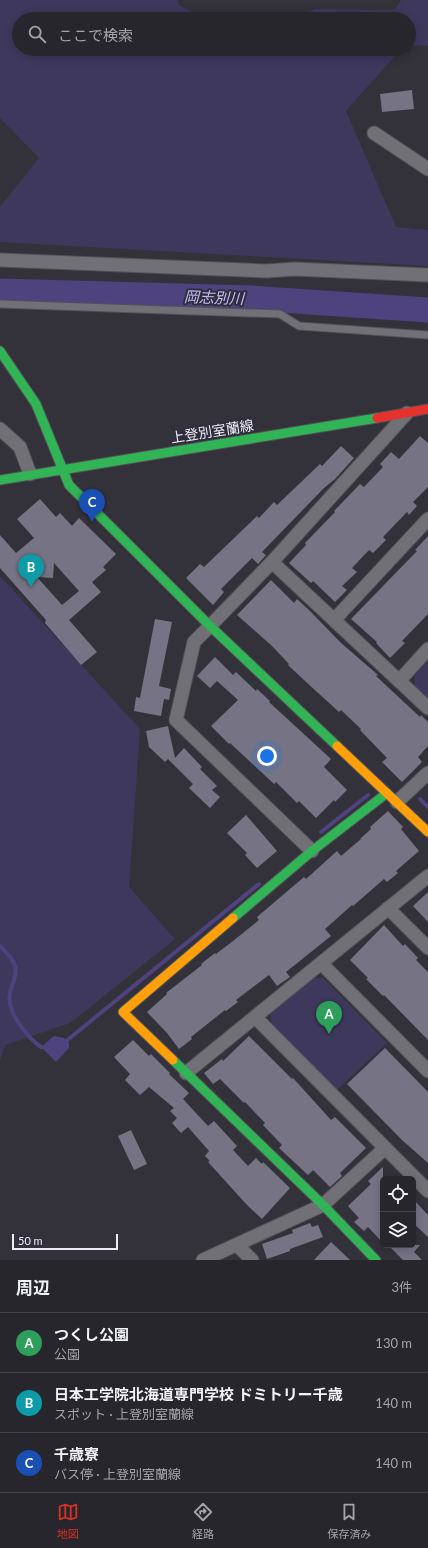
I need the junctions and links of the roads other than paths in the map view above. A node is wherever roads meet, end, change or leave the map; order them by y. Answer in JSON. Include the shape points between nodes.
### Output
{"nodes":[{"id":1,"x":374,"y":133,"type":"dead end"},
{"id":2,"x":428,"y":170,"type":"edge"},
{"id":3,"x":0,"y":260,"type":"edge"},
{"id":4,"x":428,"y":275,"type":"edge"},
{"id":5,"x":0,"y":304,"type":"edge"},
{"id":6,"x":428,"y":335,"type":"edge"},
{"id":7,"x":0,"y":351,"type":"edge"},
{"id":8,"x":428,"y":409,"type":"edge"},
{"id":9,"x":407,"y":413,"type":"junction"},
{"id":10,"x":0,"y":429,"type":"edge"},
{"id":11,"x":62,"y":469,"type":"junction"},
{"id":12,"x":30,"y":474,"type":"junction"},
{"id":13,"x":0,"y":480,"type":"edge"},
{"id":14,"x":428,"y":519,"type":"edge"},
{"id":15,"x":272,"y":562,"type":"junction"},
{"id":16,"x":334,"y":620,"type":"junction"},
{"id":17,"x":210,"y":626,"type":"junction"},
{"id":18,"x":428,"y":649,"type":"edge"},
{"id":19,"x":399,"y":681,"type":"junction"},
{"id":20,"x":428,"y":708,"type":"edge"},
{"id":21,"x":428,"y":772,"type":"edge"},
{"id":22,"x":387,"y":793,"type":"junction"},
{"id":23,"x":397,"y":802,"type":"junction"},
{"id":24,"x":428,"y":832,"type":"edge"},
{"id":25,"x":312,"y":851,"type":"junction"},
{"id":26,"x":428,"y":876,"type":"edge"},
{"id":27,"x":388,"y":908,"type":"junction"},
{"id":28,"x":428,"y":948,"type":"edge"},
{"id":29,"x":321,"y":963,"type":"junction"},
{"id":30,"x":255,"y":1017,"type":"junction"},
{"id":31,"x":428,"y":1071,"type":"edge"},
{"id":32,"x":186,"y":1073,"type":"junction"},
{"id":33,"x":386,"y":1148,"type":"junction"},
{"id":34,"x":428,"y":1191,"type":"edge"},
{"id":35,"x":323,"y":1205,"type":"junction"},
{"id":36,"x":237,"y":1246,"type":"junction"},
{"id":37,"x":203,"y":1260,"type":"edge"},
{"id":38,"x":252,"y":1260,"type":"edge"},
{"id":39,"x":376,"y":1260,"type":"edge"}],
"edges":[{"from":1,"to":2,"type":"street"},
{"from":3,"to":4,"type":"street"},
{"from":5,"to":6,"type":"lane","via":[[280,314],[299,326]]},
{"from":7,"to":11,"type":"street","via":[[36,404]]},
{"from":8,"to":9,"type":"street","name":"上登別室蘭線"},
{"from":9,"to":11,"type":"street","name":"上登別室蘭線"},
{"from":9,"to":15,"type":"street"},
{"from":10,"to":12,"type":"street","via":[[20,447]]},
{"from":11,"to":12,"type":"street","name":"上登別室蘭線"},
{"from":11,"to":17,"type":"street","via":[[69,485]]},
{"from":12,"to":13,"type":"street","name":"上登別室蘭線"},
{"from":14,"to":16,"type":"street"},
{"from":15,"to":16,"type":"street"},
{"from":15,"to":17,"type":"street"},
{"from":16,"to":19,"type":"street"},
{"from":17,"to":22,"type":"street"},
{"from":17,"to":25,"type":"street","via":[[194,642],[176,720]]},
{"from":18,"to":19,"type":"street"},
{"from":19,"to":20,"type":"street"},
{"from":21,"to":23,"type":"street"},
{"from":22,"to":23,"type":"street"},
{"from":22,"to":25,"type":"street"},
{"from":23,"to":24,"type":"street"},
{"from":25,"to":32,"type":"street","via":[[123,1012]]},
{"from":26,"to":27,"type":"street"},
{"from":27,"to":28,"type":"street"},
{"from":27,"to":29,"type":"street"},
{"from":29,"to":30,"type":"street"},
{"from":29,"to":31,"type":"street"},
{"from":30,"to":32,"type":"street"},
{"from":30,"to":33,"type":"street"},
{"from":32,"to":35,"type":"street"},
{"from":33,"to":34,"type":"street"},
{"from":33,"to":35,"type":"street"},
{"from":35,"to":36,"type":"street"},
{"from":35,"to":39,"type":"street"},
{"from":36,"to":37,"type":"street"},
{"from":36,"to":38,"type":"street"}]}
